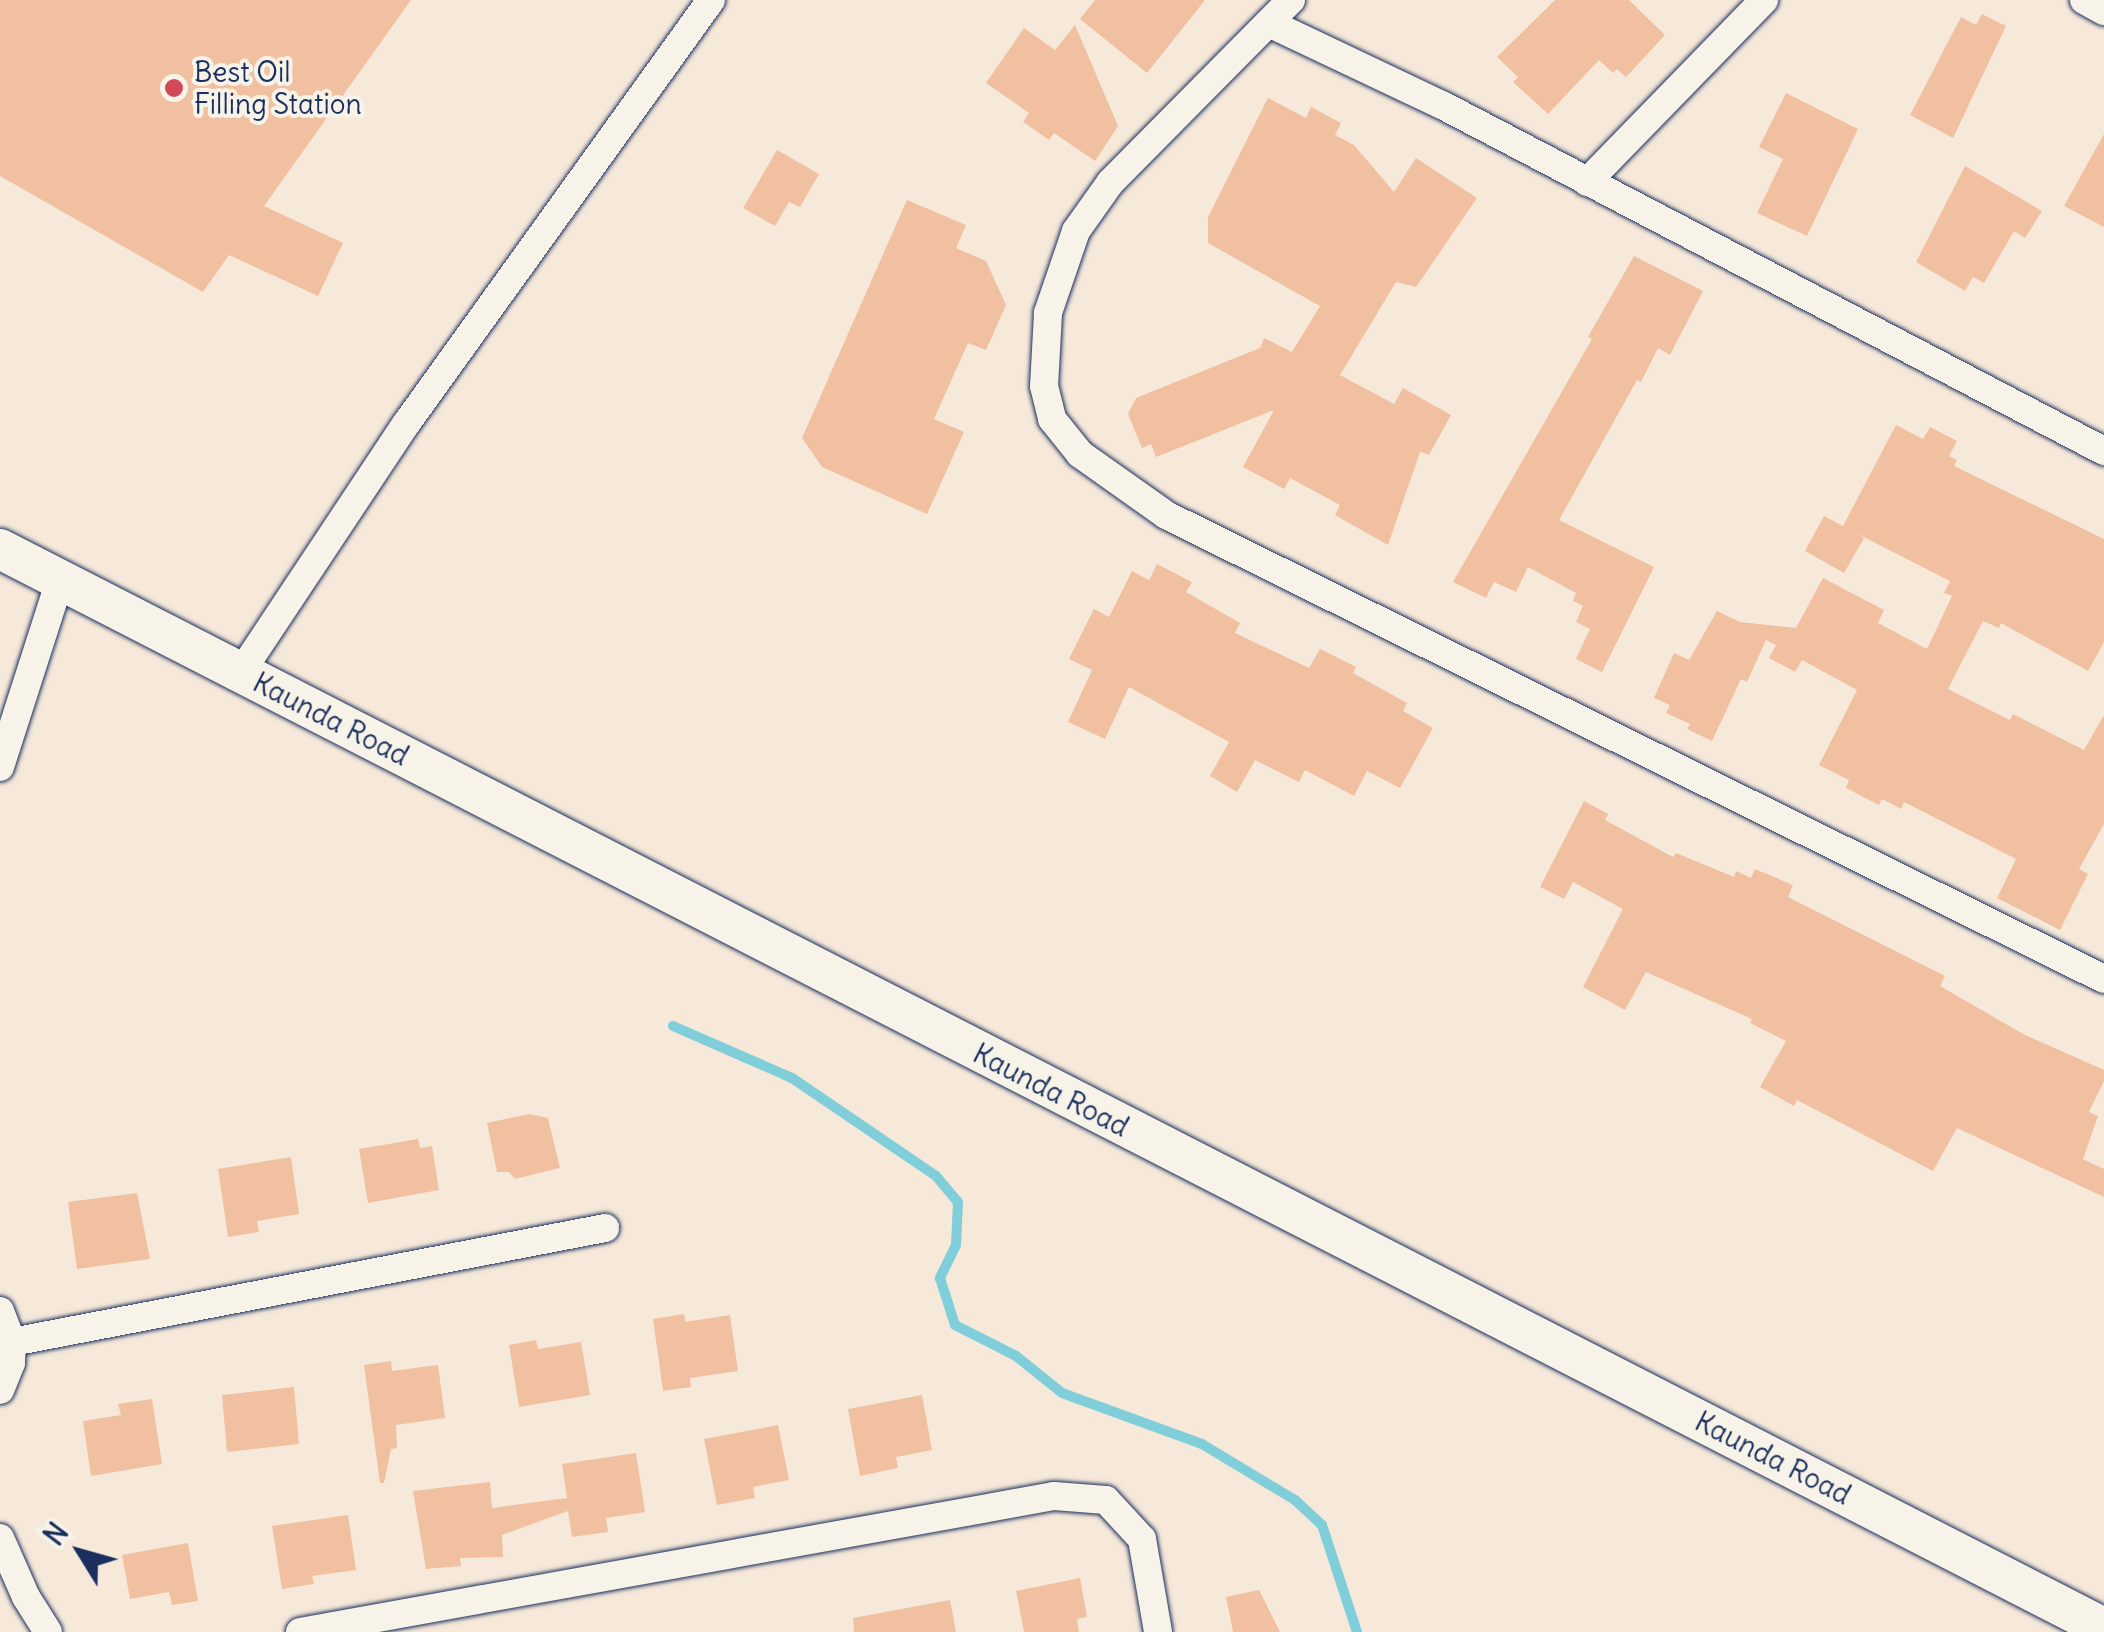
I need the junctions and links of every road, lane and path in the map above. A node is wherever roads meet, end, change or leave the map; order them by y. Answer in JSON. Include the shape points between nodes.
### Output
{"nodes":[{"id":1,"x":711,"y":0,"type":"edge"},
{"id":2,"x":1291,"y":0,"type":"edge"},
{"id":3,"x":1764,"y":0,"type":"edge"},
{"id":4,"x":2084,"y":0,"type":"edge"},
{"id":5,"x":2104,"y":11,"type":"edge"},
{"id":6,"x":1271,"y":24,"type":"junction"},
{"id":7,"x":1587,"y":182,"type":"junction"},
{"id":8,"x":2104,"y":451,"type":"edge"},
{"id":9,"x":0,"y":549,"type":"edge"},
{"id":10,"x":60,"y":580,"type":"junction"},
{"id":11,"x":240,"y":672,"type":"junction"},
{"id":12,"x":0,"y":767,"type":"edge"},
{"id":13,"x":2104,"y":979,"type":"edge"},
{"id":14,"x":605,"y":1228,"type":"dead end"},
{"id":15,"x":0,"y":1311,"type":"edge"},
{"id":16,"x":12,"y":1342,"type":"junction"},
{"id":17,"x":0,"y":1390,"type":"edge"},
{"id":18,"x":0,"y":1538,"type":"edge"},
{"id":19,"x":2104,"y":1628,"type":"edge"},
{"id":20,"x":48,"y":1632,"type":"edge"},
{"id":21,"x":300,"y":1632,"type":"edge"},
{"id":22,"x":1158,"y":1632,"type":"edge"}],
"edges":[{"from":1,"to":11,"type":"street","via":[[418,408]]},
{"from":2,"to":6,"type":"street"},
{"from":3,"to":7,"type":"street"},
{"from":4,"to":5,"type":"street"},
{"from":6,"to":7,"type":"street"},
{"from":6,"to":13,"type":"street","via":[[1110,183],[1076,231],[1048,312],[1044,386],[1052,419],[1080,454],[1166,514]]},
{"from":7,"to":8,"type":"street"},
{"from":9,"to":10,"type":"main road","name":"Kaunda Road"},
{"from":10,"to":11,"type":"main road","name":"Kaunda Road"},
{"from":10,"to":12,"type":"street"},
{"from":11,"to":19,"type":"main road","name":"Kaunda Road"},
{"from":14,"to":16,"type":"street"},
{"from":15,"to":16,"type":"street"},
{"from":16,"to":17,"type":"street"},
{"from":18,"to":20,"type":"street"},
{"from":21,"to":22,"type":"street","via":[[1054,1496],[1106,1500],[1142,1539]]}]}
